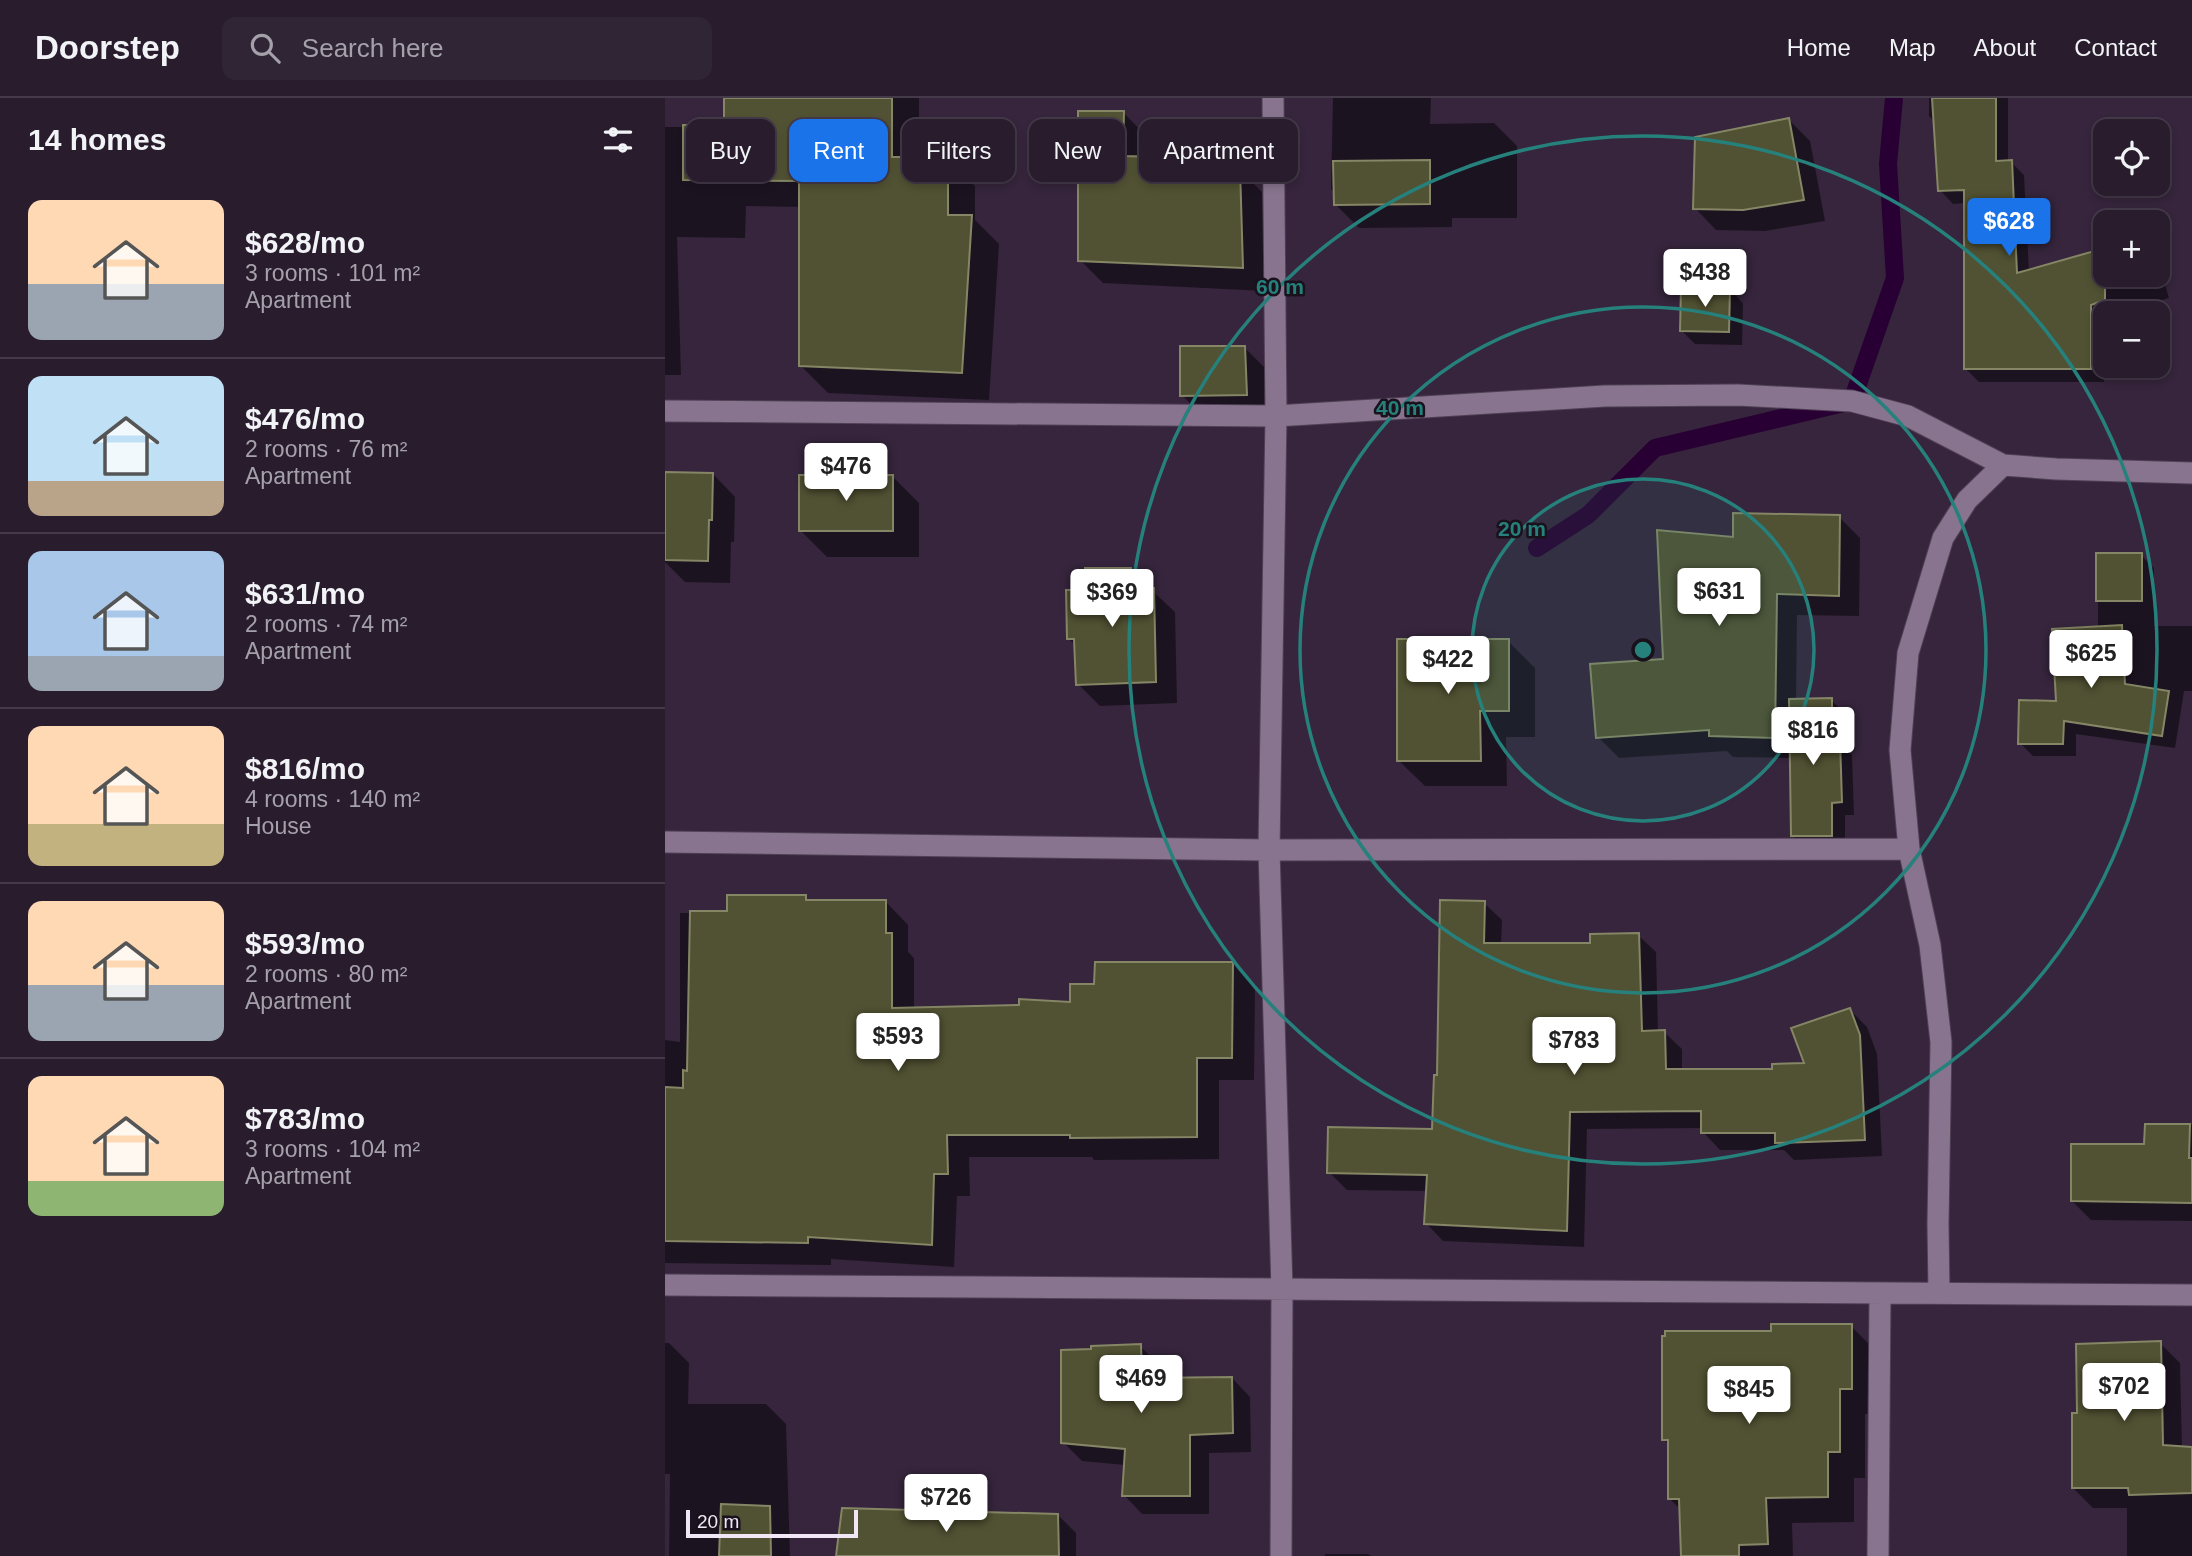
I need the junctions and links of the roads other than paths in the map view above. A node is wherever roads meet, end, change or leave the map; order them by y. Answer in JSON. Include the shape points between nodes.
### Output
{"nodes":[{"id":1,"x":1273,"y":98,"type":"edge"},
{"id":2,"x":665,"y":411,"type":"edge"},
{"id":3,"x":1276,"y":416,"type":"junction"},
{"id":4,"x":2003,"y":465,"type":"junction"},
{"id":5,"x":2192,"y":473,"type":"edge"},
{"id":6,"x":665,"y":842,"type":"edge"},
{"id":7,"x":1909,"y":849,"type":"junction"},
{"id":8,"x":1269,"y":850,"type":"junction"},
{"id":9,"x":665,"y":1285,"type":"edge"},
{"id":10,"x":1282,"y":1289,"type":"junction"},
{"id":11,"x":1879,"y":1293,"type":"junction"},
{"id":12,"x":1939,"y":1293,"type":"junction"},
{"id":13,"x":2192,"y":1295,"type":"edge"},
{"id":14,"x":1281,"y":1556,"type":"edge"},
{"id":15,"x":1878,"y":1556,"type":"edge"}],
"edges":[{"from":1,"to":3,"type":"street"},
{"from":2,"to":3,"type":"street"},
{"from":3,"to":4,"type":"street","via":[[1605,396],[1738,395],[1852,401],[1908,416]]},
{"from":3,"to":8,"type":"street"},
{"from":4,"to":5,"type":"street"},
{"from":4,"to":7,"type":"street","via":[[1967,500],[1943,538],[1908,653],[1899,750]]},
{"from":6,"to":8,"type":"street"},
{"from":7,"to":8,"type":"street"},
{"from":7,"to":12,"type":"street","via":[[1930,945],[1941,1042]]},
{"from":8,"to":10,"type":"street"},
{"from":9,"to":10,"type":"street"},
{"from":10,"to":11,"type":"street"},
{"from":10,"to":14,"type":"street"},
{"from":11,"to":12,"type":"street"},
{"from":11,"to":15,"type":"street"},
{"from":12,"to":13,"type":"street"}]}
